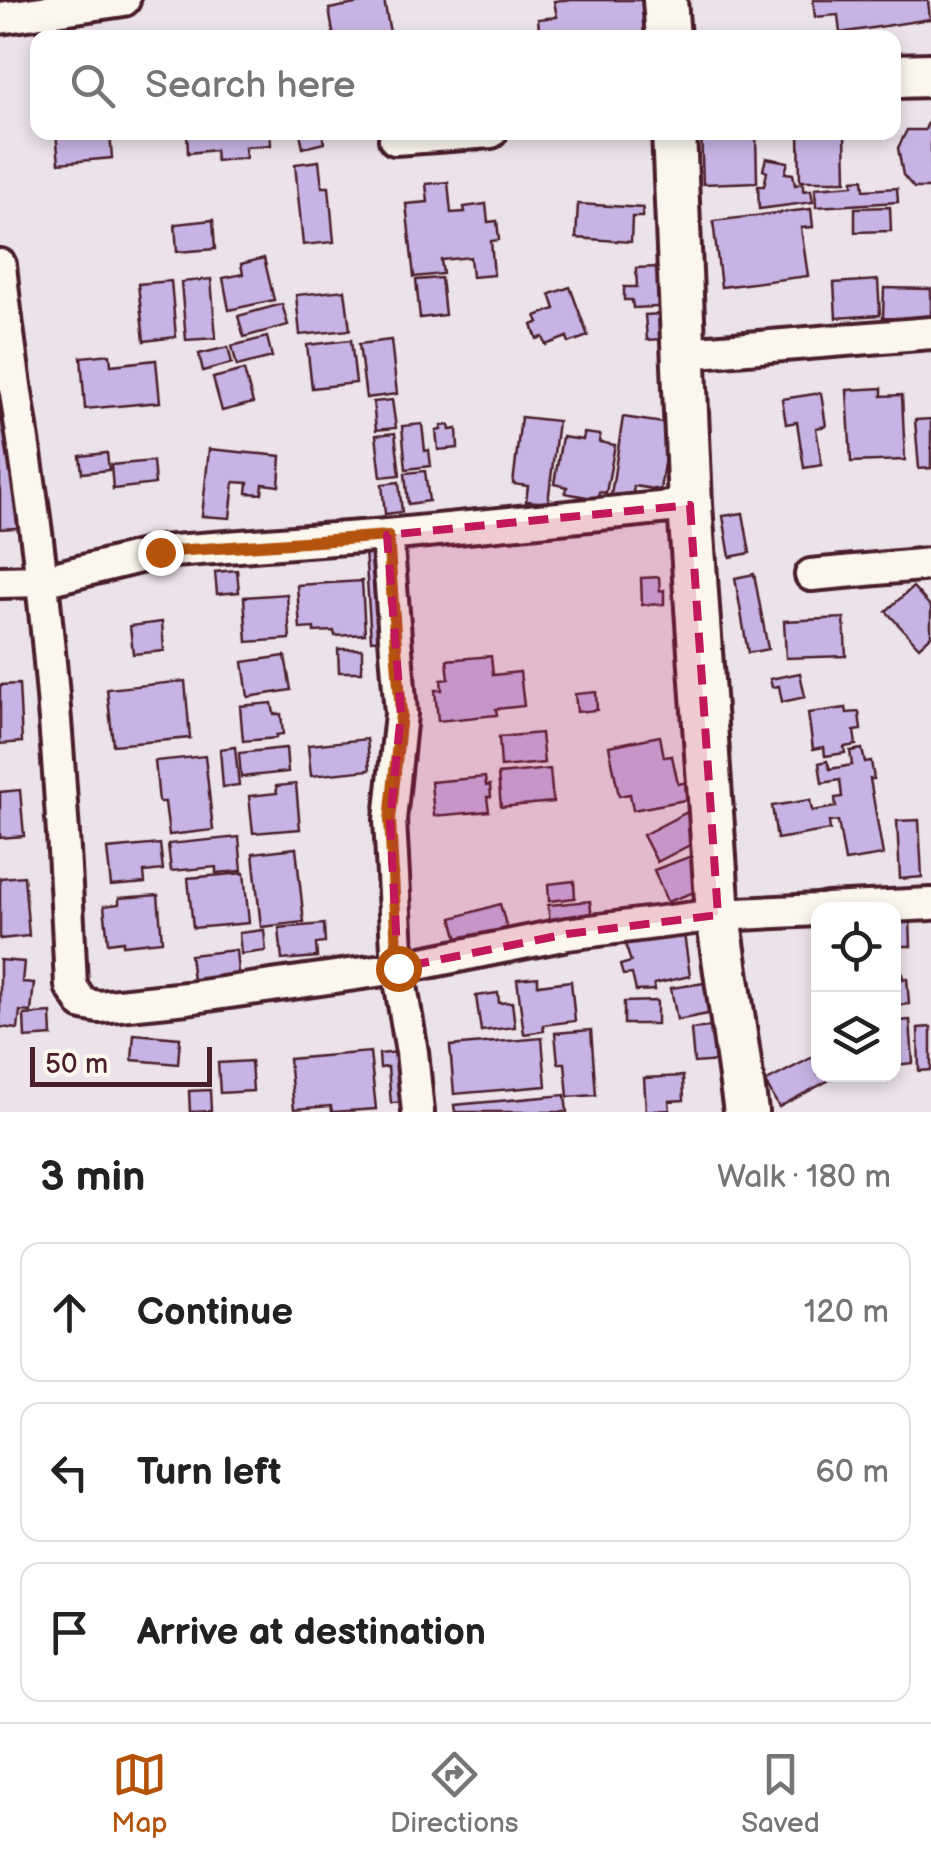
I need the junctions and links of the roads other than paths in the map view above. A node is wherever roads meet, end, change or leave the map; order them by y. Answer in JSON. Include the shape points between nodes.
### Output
{"nodes":[{"id":1,"x":124,"y":0,"type":"edge"},
{"id":2,"x":665,"y":0,"type":"edge"},
{"id":3,"x":0,"y":18,"type":"edge"},
{"id":4,"x":667,"y":30,"type":"edge"},
{"id":5,"x":901,"y":76,"type":"edge"},
{"id":6,"x":931,"y":76,"type":"edge"},
{"id":7,"x":674,"y":140,"type":"edge"},
{"id":8,"x":0,"y":265,"type":"edge"},
{"id":9,"x":931,"y":333,"type":"edge"},
{"id":10,"x":3,"y":335,"type":"edge"},
{"id":11,"x":685,"y":353,"type":"junction"},
{"id":12,"x":690,"y":505,"type":"junction"},
{"id":13,"x":388,"y":536,"type":"junction"},
{"id":14,"x":931,"y":564,"type":"edge"},
{"id":15,"x":811,"y":575,"type":"dead end"},
{"id":16,"x":42,"y":581,"type":"junction"},
{"id":17,"x":0,"y":582,"type":"edge"},
{"id":18,"x":931,"y":904,"type":"edge"},
{"id":19,"x":901,"y":906,"type":"edge"},
{"id":20,"x":811,"y":910,"type":"edge"},
{"id":21,"x":718,"y":915,"type":"junction"},
{"id":22,"x":398,"y":968,"type":"junction"},
{"id":23,"x":418,"y":1112,"type":"edge"},
{"id":24,"x":746,"y":1112,"type":"edge"}],
"edges":[{"from":1,"to":3,"type":"street"},
{"from":2,"to":4,"type":"street"},
{"from":5,"to":6,"type":"street"},
{"from":7,"to":11,"type":"street"},
{"from":8,"to":10,"type":"street"},
{"from":9,"to":11,"type":"street"},
{"from":10,"to":16,"type":"street"},
{"from":11,"to":12,"type":"street"},
{"from":12,"to":13,"type":"street"},
{"from":12,"to":21,"type":"street"},
{"from":13,"to":16,"type":"street","via":[[160,552]]},
{"from":13,"to":22,"type":"street","via":[[401,714],[390,820]]},
{"from":14,"to":15,"type":"street"},
{"from":16,"to":17,"type":"street"},
{"from":16,"to":22,"type":"street","via":[[71,986],[82,1004],[187,998]]},
{"from":18,"to":19,"type":"street"},
{"from":20,"to":21,"type":"street"},
{"from":21,"to":22,"type":"street","via":[[567,934]]},
{"from":21,"to":24,"type":"street"},
{"from":22,"to":23,"type":"street"}]}
